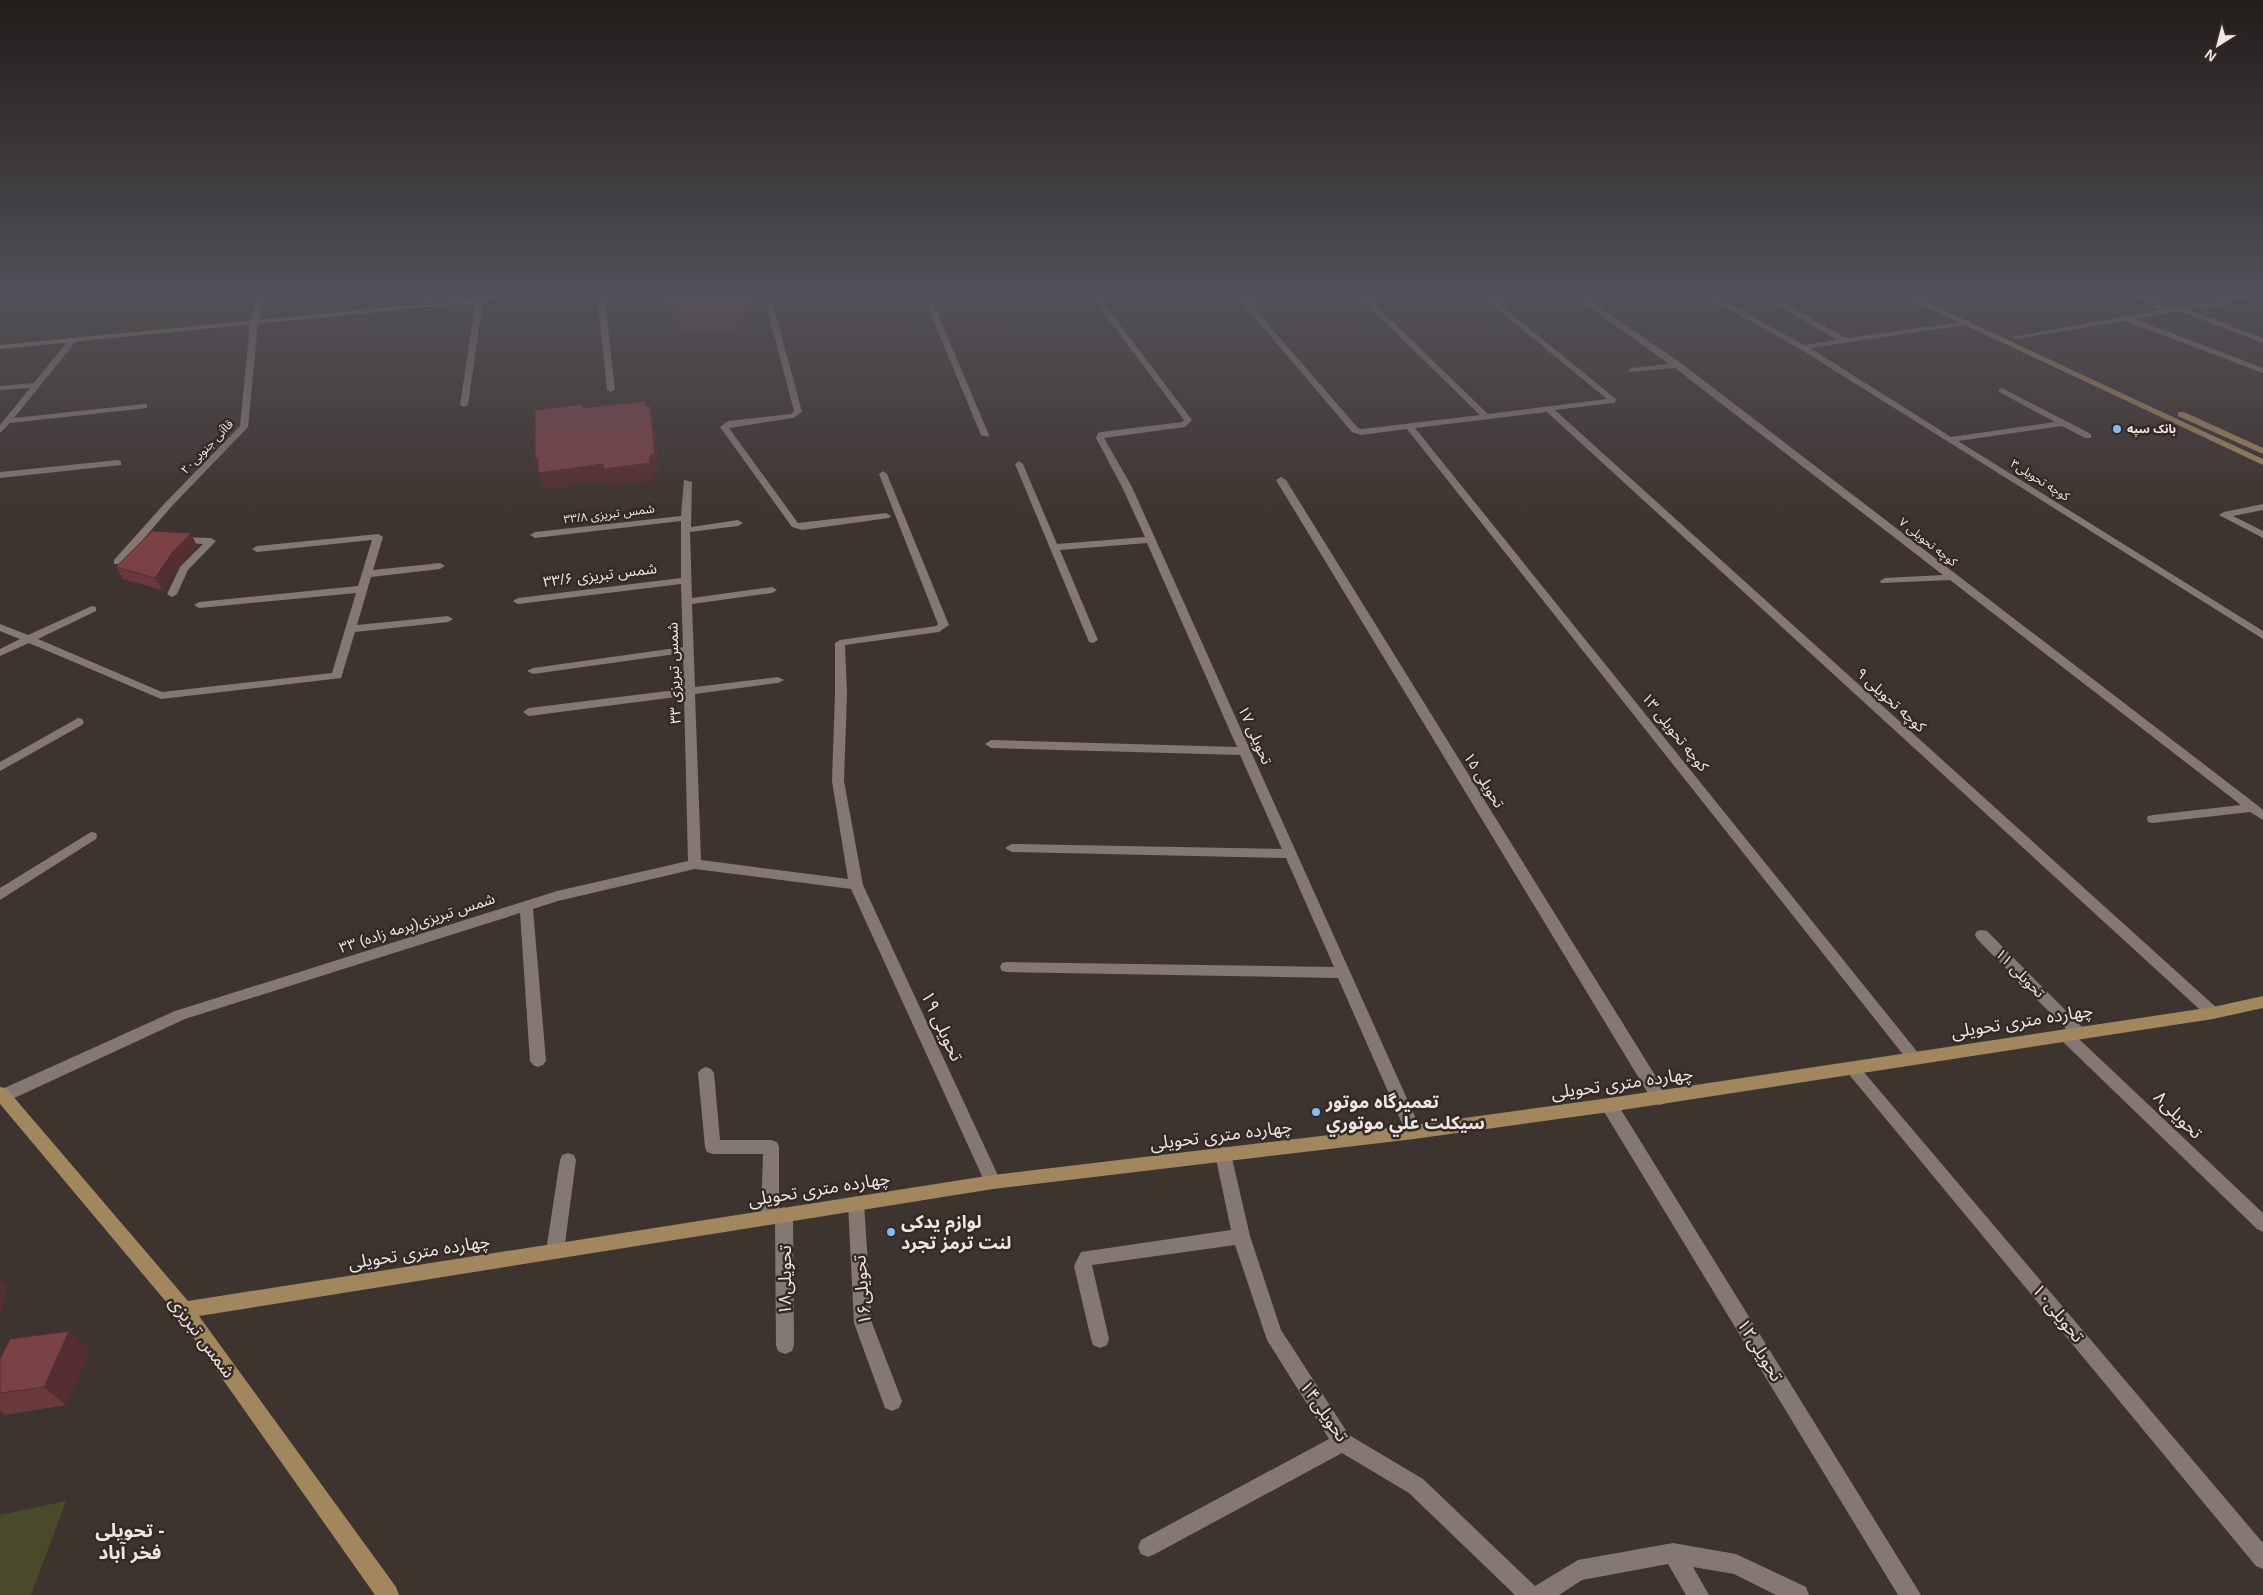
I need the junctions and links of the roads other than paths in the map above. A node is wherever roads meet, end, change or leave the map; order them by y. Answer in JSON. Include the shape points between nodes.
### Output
{"nodes":[{"id":1,"x":51,"y":367,"type":"edge"},
{"id":2,"x":250,"y":367,"type":"edge"},
{"id":3,"x":470,"y":367,"type":"edge"},
{"id":4,"x":608,"y":367,"type":"edge"},
{"id":5,"x":786,"y":367,"type":"edge"},
{"id":6,"x":956,"y":367,"type":"edge"},
{"id":7,"x":1148,"y":367,"type":"edge"},
{"id":8,"x":1301,"y":367,"type":"edge"},
{"id":9,"x":1435,"y":367,"type":"edge"},
{"id":10,"x":1573,"y":367,"type":"edge"},
{"id":11,"x":1656,"y":367,"type":"edge"},
{"id":12,"x":1681,"y":367,"type":"edge"},
{"id":13,"x":1836,"y":367,"type":"edge"},
{"id":14,"x":2061,"y":367,"type":"edge"},
{"id":15,"x":2081,"y":367,"type":"edge"},
{"id":16,"x":1632,"y":370,"type":"dead end"},
{"id":17,"x":37,"y":385,"type":"junction"},
{"id":18,"x":0,"y":388,"type":"edge"},
{"id":19,"x":611,"y":390,"type":"dead end"},
{"id":20,"x":2002,"y":390,"type":"dead end"},
{"id":21,"x":2157,"y":403,"type":"dead end"},
{"id":22,"x":464,"y":405,"type":"dead end"},
{"id":23,"x":144,"y":406,"type":"dead end"},
{"id":24,"x":1549,"y":409,"type":"junction"},
{"id":25,"x":2175,"y":411,"type":"dead end"},
{"id":26,"x":1487,"y":417,"type":"junction"},
{"id":27,"x":2064,"y":423,"type":"junction"},
{"id":28,"x":2,"y":426,"type":"edge"},
{"id":29,"x":1410,"y":427,"type":"junction"},
{"id":30,"x":985,"y":435,"type":"dead end"},
{"id":31,"x":2088,"y":436,"type":"dead end"},
{"id":32,"x":1952,"y":438,"type":"junction"},
{"id":33,"x":2263,"y":452,"type":"edge"},
{"id":34,"x":2263,"y":462,"type":"edge"},
{"id":35,"x":118,"y":463,"type":"dead end"},
{"id":36,"x":1019,"y":464,"type":"dead end"},
{"id":37,"x":883,"y":474,"type":"dead end"},
{"id":38,"x":0,"y":475,"type":"edge"},
{"id":39,"x":1281,"y":480,"type":"dead end"},
{"id":40,"x":687,"y":482,"type":"dead end"},
{"id":41,"x":2263,"y":507,"type":"edge"},
{"id":42,"x":886,"y":516,"type":"dead end"},
{"id":43,"x":686,"y":518,"type":"junction"},
{"id":44,"x":738,"y":524,"type":"dead end"},
{"id":45,"x":686,"y":530,"type":"junction"},
{"id":46,"x":535,"y":535,"type":"dead end"},
{"id":47,"x":2263,"y":535,"type":"edge"},
{"id":48,"x":166,"y":539,"type":"edge"},
{"id":49,"x":1150,"y":540,"type":"junction"},
{"id":50,"x":1055,"y":547,"type":"junction"},
{"id":51,"x":257,"y":549,"type":"dead end"},
{"id":52,"x":118,"y":562,"type":"edge"},
{"id":53,"x":440,"y":566,"type":"dead end"},
{"id":54,"x":367,"y":574,"type":"junction"},
{"id":55,"x":1953,"y":577,"type":"junction"},
{"id":56,"x":686,"y":580,"type":"junction"},
{"id":57,"x":1885,"y":581,"type":"dead end"},
{"id":58,"x":362,"y":589,"type":"junction"},
{"id":59,"x":772,"y":590,"type":"dead end"},
{"id":60,"x":172,"y":594,"type":"dead end"},
{"id":61,"x":518,"y":601,"type":"dead end"},
{"id":62,"x":687,"y":602,"type":"junction"},
{"id":63,"x":199,"y":605,"type":"dead end"},
{"id":64,"x":92,"y":609,"type":"dead end"},
{"id":65,"x":448,"y":619,"type":"dead end"},
{"id":66,"x":0,"y":627,"type":"edge"},
{"id":67,"x":351,"y":629,"type":"junction"},
{"id":68,"x":2263,"y":636,"type":"edge"},
{"id":69,"x":28,"y":639,"type":"junction"},
{"id":70,"x":1093,"y":640,"type":"dead end"},
{"id":71,"x":689,"y":649,"type":"junction"},
{"id":72,"x":0,"y":653,"type":"edge"},
{"id":73,"x":533,"y":670,"type":"dead end"},
{"id":74,"x":778,"y":680,"type":"dead end"},
{"id":75,"x":691,"y":692,"type":"junction"},
{"id":76,"x":529,"y":712,"type":"dead end"},
{"id":77,"x":78,"y":722,"type":"dead end"},
{"id":78,"x":991,"y":744,"type":"dead end"},
{"id":79,"x":1244,"y":751,"type":"junction"},
{"id":80,"x":0,"y":767,"type":"edge"},
{"id":81,"x":2258,"y":812,"type":"edge"},
{"id":82,"x":2153,"y":819,"type":"dead end"},
{"id":83,"x":91,"y":836,"type":"dead end"},
{"id":84,"x":1012,"y":848,"type":"dead end"},
{"id":85,"x":1290,"y":854,"type":"junction"},
{"id":86,"x":695,"y":864,"type":"junction"},
{"id":87,"x":856,"y":885,"type":"junction"},
{"id":88,"x":0,"y":895,"type":"edge"},
{"id":89,"x":526,"y":906,"type":"junction"},
{"id":90,"x":1982,"y":935,"type":"dead end"},
{"id":91,"x":1007,"y":967,"type":"dead end"},
{"id":92,"x":1344,"y":973,"type":"junction"},
{"id":93,"x":2263,"y":1002,"type":"edge"},
{"id":94,"x":2213,"y":1013,"type":"junction"},
{"id":95,"x":2072,"y":1034,"type":"junction"},
{"id":96,"x":1914,"y":1058,"type":"junction"},
{"id":97,"x":538,"y":1061,"type":"dead end"},
{"id":98,"x":1852,"y":1068,"type":"junction"},
{"id":99,"x":706,"y":1072,"type":"dead end"},
{"id":100,"x":2,"y":1094,"type":"edge"},
{"id":101,"x":1660,"y":1098,"type":"junction"},
{"id":102,"x":1609,"y":1105,"type":"junction"},
{"id":103,"x":1414,"y":1132,"type":"junction"},
{"id":104,"x":1223,"y":1154,"type":"junction"},
{"id":105,"x":568,"y":1160,"type":"dead end"},
{"id":106,"x":993,"y":1182,"type":"junction"},
{"id":107,"x":856,"y":1204,"type":"junction"},
{"id":108,"x":777,"y":1216,"type":"junction"},
{"id":109,"x":2263,"y":1224,"type":"edge"},
{"id":110,"x":1241,"y":1236,"type":"junction"},
{"id":111,"x":555,"y":1251,"type":"junction"},
{"id":112,"x":184,"y":1310,"type":"junction"},
{"id":113,"x":1100,"y":1338,"type":"dead end"},
{"id":114,"x":785,"y":1345,"type":"dead end"},
{"id":115,"x":892,"y":1401,"type":"dead end"},
{"id":116,"x":1342,"y":1442,"type":"junction"},
{"id":117,"x":1148,"y":1547,"type":"dead end"},
{"id":118,"x":1673,"y":1553,"type":"junction"},
{"id":119,"x":2263,"y":1559,"type":"edge"},
{"id":120,"x":388,"y":1595,"type":"edge"},
{"id":121,"x":1530,"y":1595,"type":"edge"},
{"id":122,"x":1540,"y":1595,"type":"edge"},
{"id":123,"x":1698,"y":1595,"type":"edge"},
{"id":124,"x":1798,"y":1595,"type":"edge"},
{"id":125,"x":1910,"y":1595,"type":"edge"}],
"edges":[{"from":1,"to":17,"type":"street"},
{"from":2,"to":52,"type":"street","name":"۲۰قاآنی جنوبی","via":[[244,427],[144,538]]},
{"from":3,"to":22,"type":"street"},
{"from":4,"to":19,"type":"street"},
{"from":5,"to":42,"type":"street","via":[[796,414],[724,427],[795,525],[802,527]]},
{"from":6,"to":30,"type":"street"},
{"from":7,"to":49,"type":"street","name":"تحویلی ۱۷","via":[[1188,420],[1185,424],[1106,434],[1100,438]]},
{"from":8,"to":29,"type":"street","via":[[1355,430]]},
{"from":9,"to":26,"type":"street"},
{"from":10,"to":24,"type":"street","via":[[1612,401]]},
{"from":11,"to":16,"type":"street"},
{"from":12,"to":55,"type":"street","name":"کوچه تحویلی ۷"},
{"from":13,"to":32,"type":"street","name":"کوچه تحویلی۳"},
{"from":14,"to":34,"type":"street"},
{"from":15,"to":21,"type":"street"},
{"from":17,"to":18,"type":"street"},
{"from":17,"to":28,"type":"street"},
{"from":20,"to":27,"type":"street"},
{"from":23,"to":28,"type":"street"},
{"from":24,"to":26,"type":"street"},
{"from":24,"to":94,"type":"street","name":"کوچه تحویلی ۹"},
{"from":25,"to":33,"type":"street"},
{"from":26,"to":29,"type":"street"},
{"from":27,"to":31,"type":"street"},
{"from":27,"to":32,"type":"street"},
{"from":29,"to":96,"type":"street","name":"کوچه تحویلی ۱۳"},
{"from":32,"to":68,"type":"street","name":"کوچه تحویلی۳"},
{"from":35,"to":38,"type":"street"},
{"from":36,"to":50,"type":"street"},
{"from":37,"to":87,"type":"street","name":"تحویلی ۱۹","via":[[944,625],[939,629],[840,642],[842,694],[838,781]]},
{"from":39,"to":101,"type":"street","name":"تحویلی ۱۵"},
{"from":40,"to":43,"type":"street","name":"شمس تبریزی ۳۳"},
{"from":41,"to":47,"type":"street","via":[[2224,515]]},
{"from":43,"to":45,"type":"street","name":"شمس تبریزی ۳۳"},
{"from":43,"to":46,"type":"street","name":"شمس تبریزی ۳۳/۸"},
{"from":44,"to":45,"type":"street"},
{"from":45,"to":56,"type":"street","name":"شمس تبریزی ۳۳"},
{"from":48,"to":60,"type":"street","via":[[211,541],[184,570]]},
{"from":49,"to":50,"type":"street"},
{"from":49,"to":79,"type":"street","name":"تحویلی ۱۷"},
{"from":50,"to":70,"type":"street"},
{"from":51,"to":54,"type":"street","via":[[378,537]]},
{"from":53,"to":54,"type":"street"},
{"from":54,"to":58,"type":"street"},
{"from":55,"to":57,"type":"street"},
{"from":55,"to":81,"type":"street","name":"کوچه تحویلی ۷"},
{"from":56,"to":61,"type":"street","name":"شمس تبریزی ۳۳/۶"},
{"from":56,"to":62,"type":"street","name":"شمس تبریزی ۳۳"},
{"from":58,"to":63,"type":"street"},
{"from":58,"to":67,"type":"street"},
{"from":59,"to":62,"type":"street"},
{"from":62,"to":71,"type":"street","name":"شمس تبریزی ۳۳"},
{"from":64,"to":69,"type":"street"},
{"from":65,"to":67,"type":"street"},
{"from":66,"to":69,"type":"street"},
{"from":67,"to":69,"type":"street","via":[[337,676],[161,696]]},
{"from":69,"to":72,"type":"street"},
{"from":71,"to":73,"type":"street"},
{"from":71,"to":75,"type":"street","name":"شمس تبریزی ۳۳"},
{"from":74,"to":75,"type":"street"},
{"from":75,"to":76,"type":"street"},
{"from":75,"to":86,"type":"street","name":"شمس تبریزی ۳۳"},
{"from":77,"to":80,"type":"street"},
{"from":78,"to":79,"type":"street"},
{"from":79,"to":85,"type":"street","name":"تحویلی ۱۷"},
{"from":81,"to":82,"type":"street"},
{"from":83,"to":88,"type":"street"},
{"from":84,"to":85,"type":"street"},
{"from":85,"to":92,"type":"street","name":"تحویلی ۱۷"},
{"from":86,"to":87,"type":"street","name":"۳۳ شمس تبریزی(پرمه زاده)"},
{"from":86,"to":89,"type":"street","name":"۳۳ شمس تبریزی(پرمه زاده)"},
{"from":87,"to":106,"type":"street","name":"تحویلی ۱۹"},
{"from":89,"to":97,"type":"street"},
{"from":89,"to":100,"type":"street","name":"۳۳ شمس تبریزی(پرمه زاده)","via":[[180,1015]]},
{"from":90,"to":95,"type":"street","name":"۱۱ تحویلی"},
{"from":91,"to":92,"type":"street"},
{"from":92,"to":103,"type":"street","name":"تحویلی ۱۷"},
{"from":93,"to":94,"type":"street","name":"چهارده متری تحویلی"},
{"from":94,"to":95,"type":"street","name":"چهارده متری تحویلی"},
{"from":95,"to":96,"type":"street","name":"چهارده متری تحویلی"},
{"from":95,"to":109,"type":"street","name":"تحویلی۸"},
{"from":96,"to":98,"type":"street","name":"چهارده متری تحویلی"},
{"from":98,"to":101,"type":"street","name":"چهارده متری تحویلی"},
{"from":98,"to":119,"type":"street","name":"تحویلی۱۰"},
{"from":99,"to":108,"type":"street","name":"تحویلی۱۸","via":[[713,1147],[771,1146]]},
{"from":100,"to":112,"type":"street","name":"شمس تبریزی"},
{"from":101,"to":102,"type":"street","name":"چهارده متری تحویلی"},
{"from":102,"to":103,"type":"street","name":"چهارده متری تحویلی"},
{"from":102,"to":125,"type":"street","name":"تحویلی۱۲"},
{"from":103,"to":104,"type":"street","name":"چهارده متری تحویلی"},
{"from":104,"to":106,"type":"street","name":"چهارده متری تحویلی"},
{"from":104,"to":110,"type":"street","name":"تحویلی۱۴"},
{"from":105,"to":111,"type":"street"},
{"from":106,"to":107,"type":"street","name":"چهارده متری تحویلی"},
{"from":107,"to":108,"type":"street","name":"چهارده متری تحویلی"},
{"from":107,"to":115,"type":"street","name":"تحویلی۱۶","via":[[863,1323]]},
{"from":108,"to":111,"type":"street","name":"چهارده متری تحویلی"},
{"from":108,"to":114,"type":"street","name":"تحویلی۱۸"},
{"from":110,"to":113,"type":"street","via":[[1087,1258],[1083,1266]]},
{"from":110,"to":116,"type":"street","name":"تحویلی۱۴","via":[[1273,1334]]},
{"from":111,"to":112,"type":"street","name":"چهارده متری تحویلی"},
{"from":112,"to":120,"type":"street","name":"شمس تبریزی"},
{"from":116,"to":117,"type":"street"},
{"from":116,"to":121,"type":"street","name":"تحویلی۱۴","via":[[1416,1486]]},
{"from":118,"to":122,"type":"street","via":[[1578,1570]]},
{"from":118,"to":123,"type":"street"},
{"from":118,"to":124,"type":"street","via":[[1736,1564]]}]}
